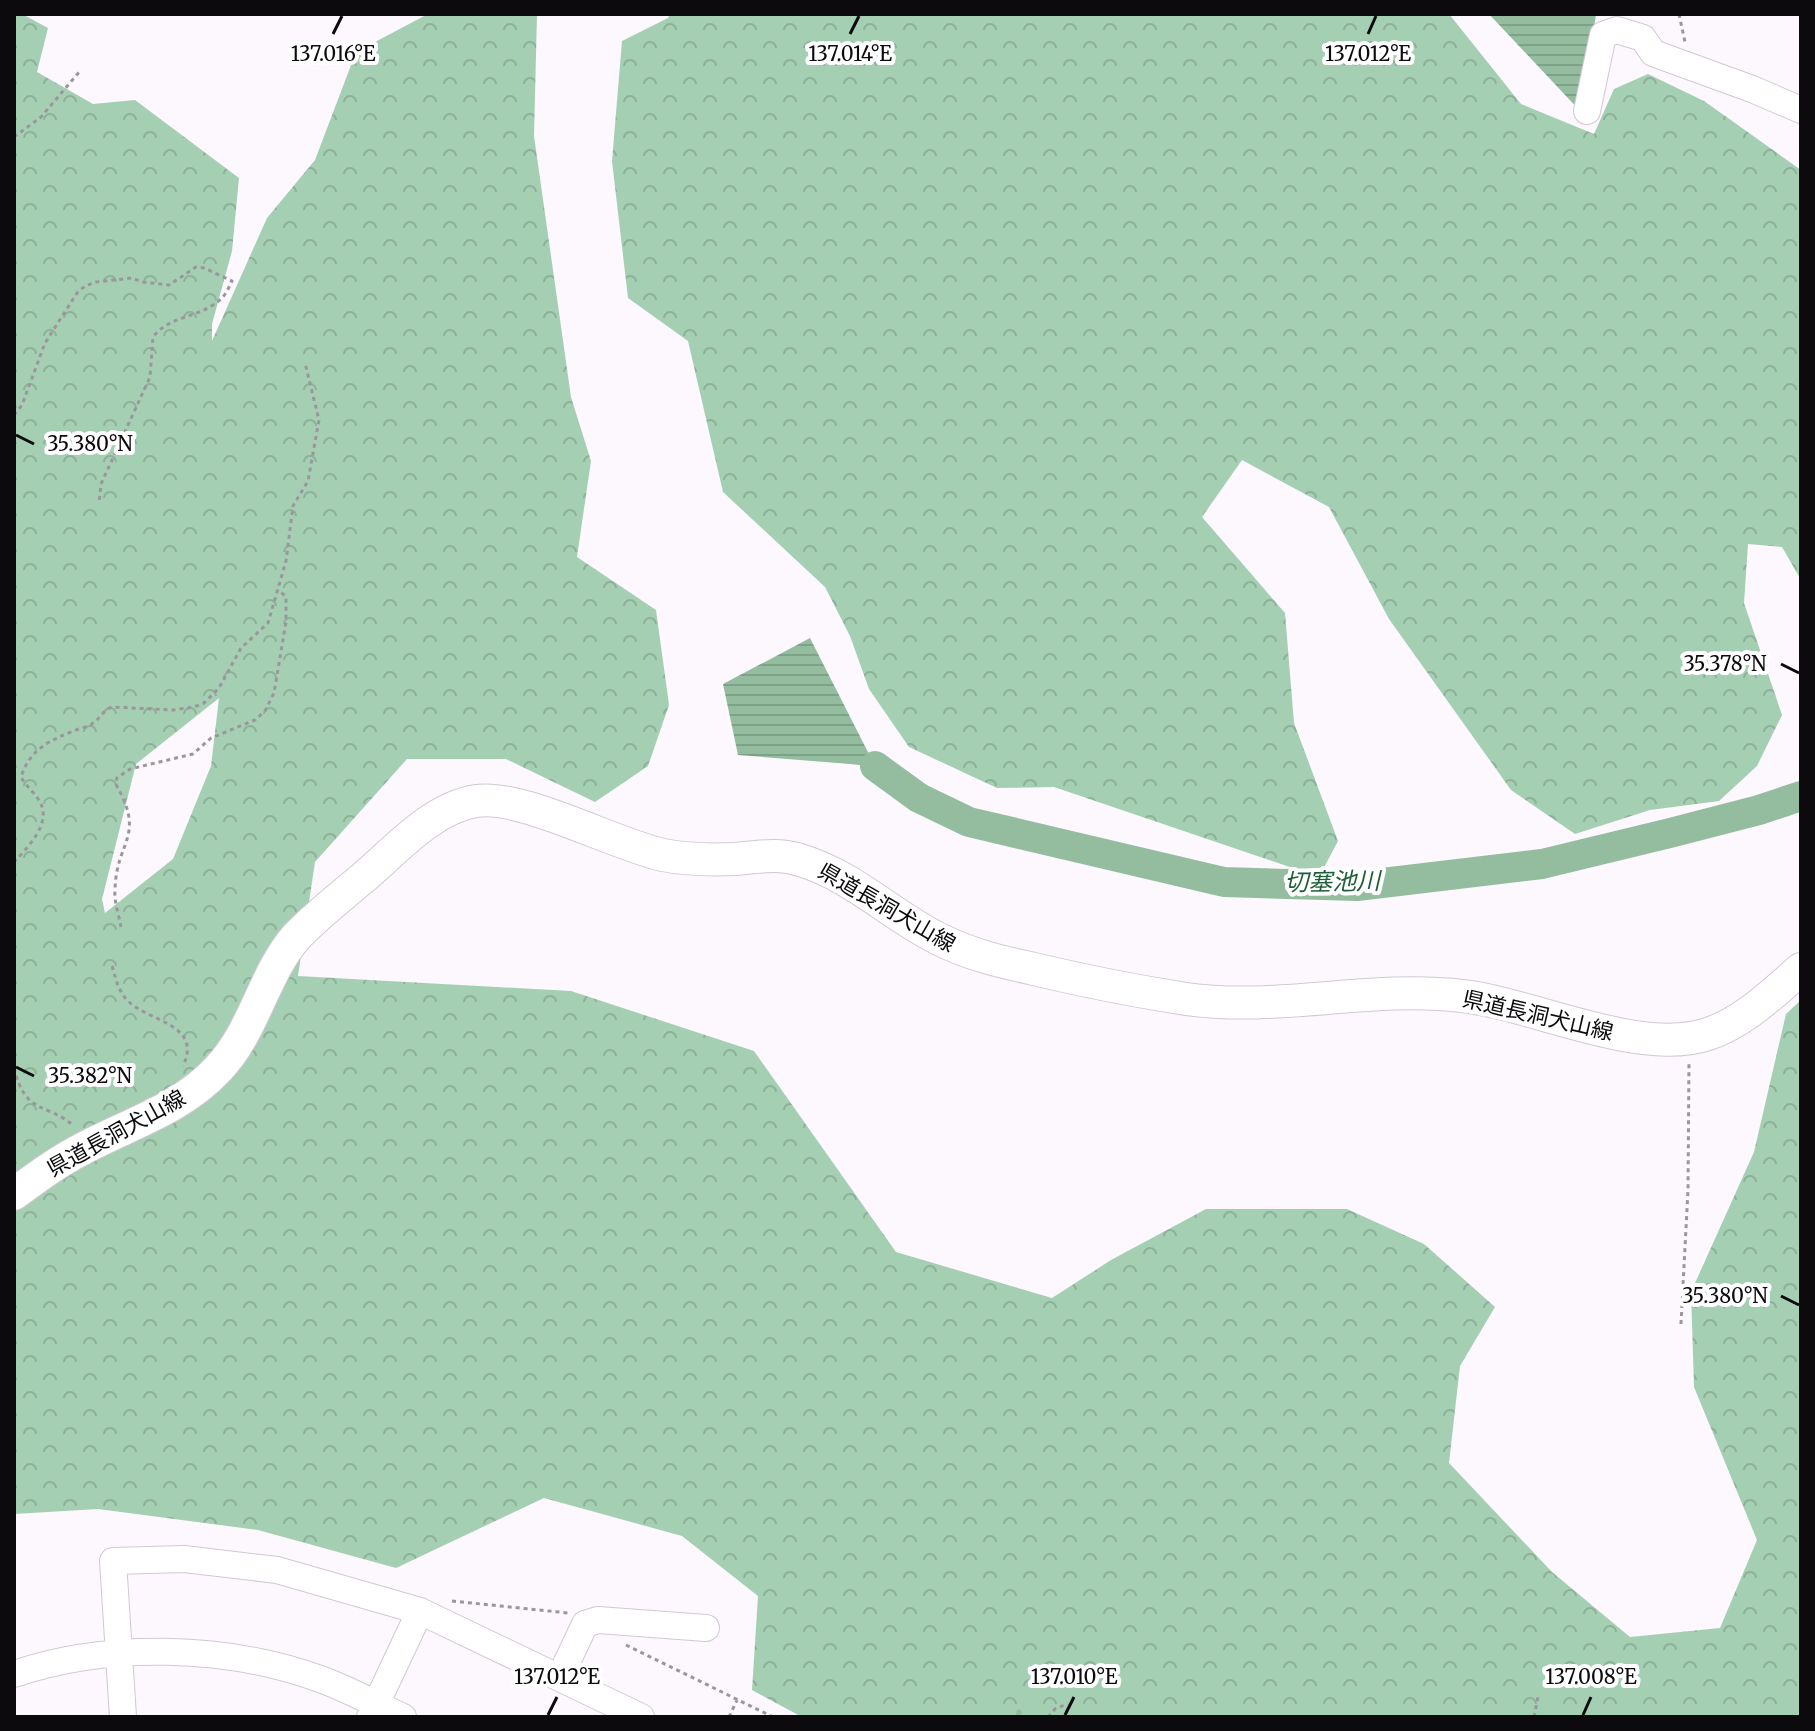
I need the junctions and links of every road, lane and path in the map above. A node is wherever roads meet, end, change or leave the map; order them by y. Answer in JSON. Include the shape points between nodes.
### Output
{"nodes":[{"id":1,"x":1679,"y":14,"type":"edge"},
{"id":2,"x":1687,"y":65,"type":"junction"},
{"id":3,"x":80,"y":71,"type":"dead end"},
{"id":4,"x":1801,"y":110,"type":"edge"},
{"id":5,"x":1587,"y":111,"type":"dead end"},
{"id":6,"x":14,"y":137,"type":"edge"},
{"id":7,"x":305,"y":363,"type":"dead end"},
{"id":8,"x":14,"y":415,"type":"edge"},
{"id":9,"x":99,"y":504,"type":"dead end"},
{"id":10,"x":278,"y":590,"type":"junction"},
{"id":11,"x":14,"y":862,"type":"edge"},
{"id":12,"x":121,"y":927,"type":"dead end"},
{"id":13,"x":112,"y":966,"type":"dead end"},
{"id":14,"x":1801,"y":969,"type":"edge"},
{"id":15,"x":1689,"y":1038,"type":"junction"},
{"id":16,"x":14,"y":1068,"type":"edge"},
{"id":17,"x":183,"y":1068,"type":"dead end"},
{"id":18,"x":86,"y":1147,"type":"junction"},
{"id":19,"x":14,"y":1194,"type":"edge"},
{"id":20,"x":1681,"y":1324,"type":"dead end"},
{"id":21,"x":420,"y":1611,"type":"junction"},
{"id":22,"x":706,"y":1628,"type":"dead end"},
{"id":23,"x":121,"y":1652,"type":"junction"},
{"id":24,"x":14,"y":1674,"type":"edge"},
{"id":25,"x":560,"y":1677,"type":"junction"},
{"id":26,"x":1538,"y":1697,"type":"dead end"},
{"id":27,"x":737,"y":1700,"type":"dead end"},
{"id":28,"x":1067,"y":1704,"type":"dead end"},
{"id":29,"x":373,"y":1711,"type":"edge"},
{"id":30,"x":123,"y":1717,"type":"edge"},
{"id":31,"x":403,"y":1717,"type":"edge"},
{"id":32,"x":641,"y":1717,"type":"edge"},
{"id":33,"x":729,"y":1717,"type":"edge"},
{"id":34,"x":1048,"y":1717,"type":"edge"},
{"id":35,"x":1534,"y":1717,"type":"edge"}],
"edges":[{"from":1,"to":2,"type":"path"},
{"from":2,"to":4,"type":"street"},
{"from":2,"to":5,"type":"street","via":[[1653,53],[1643,38],[1617,30],[1603,35]]},
{"from":3,"to":6,"type":"path","via":[[41,117]]},
{"from":7,"to":10,"type":"path","via":[[319,420],[308,481],[293,506]]},
{"from":8,"to":9,"type":"path","via":[[45,343],[85,286],[132,278],[169,285],[196,267],[232,281],[222,299],[166,324],[153,337],[150,377],[101,484]]},
{"from":10,"to":11,"type":"path","via":[[268,623],[241,648],[219,688],[204,703],[173,710],[107,708],[90,725],[36,750],[21,777],[43,806],[44,819]]},
{"from":10,"to":12,"type":"path","via":[[286,597],[286,622],[274,693],[265,711],[211,738],[193,754],[130,769],[117,778],[131,825],[115,891]]},
{"from":13,"to":17,"type":"path","via":[[128,1001],[184,1038],[189,1055]]},
{"from":14,"to":15,"type":"main road","name":"県道長洞犬山線","via":[[1746,1014]]},
{"from":15,"to":18,"type":"main road","name":"県道長洞犬山線","via":[[1640,1038],[1461,996],[1414,992],[1230,1003],[1080,980],[958,948],[801,860],[663,855],[524,807],[480,800],[457,806],[426,825],[301,931],[220,1068],[165,1110]]},
{"from":15,"to":20,"type":"path"},
{"from":16,"to":18,"type":"path","via":[[32,1103],[75,1126]]},
{"from":18,"to":19,"type":"main road","name":"県道長洞犬山線"},
{"from":21,"to":23,"type":"street","via":[[277,1570],[184,1559],[113,1561]]},
{"from":21,"to":25,"type":"street"},
{"from":21,"to":29,"type":"street"},
{"from":22,"to":25,"type":"street","via":[[598,1620],[585,1624]]},
{"from":23,"to":24,"type":"street"},
{"from":23,"to":29,"type":"street","via":[[252,1661],[321,1679]]},
{"from":23,"to":30,"type":"street"},
{"from":25,"to":32,"type":"street"},
{"from":26,"to":35,"type":"path"},
{"from":27,"to":33,"type":"path"},
{"from":28,"to":34,"type":"path"},
{"from":29,"to":31,"type":"street"}]}
